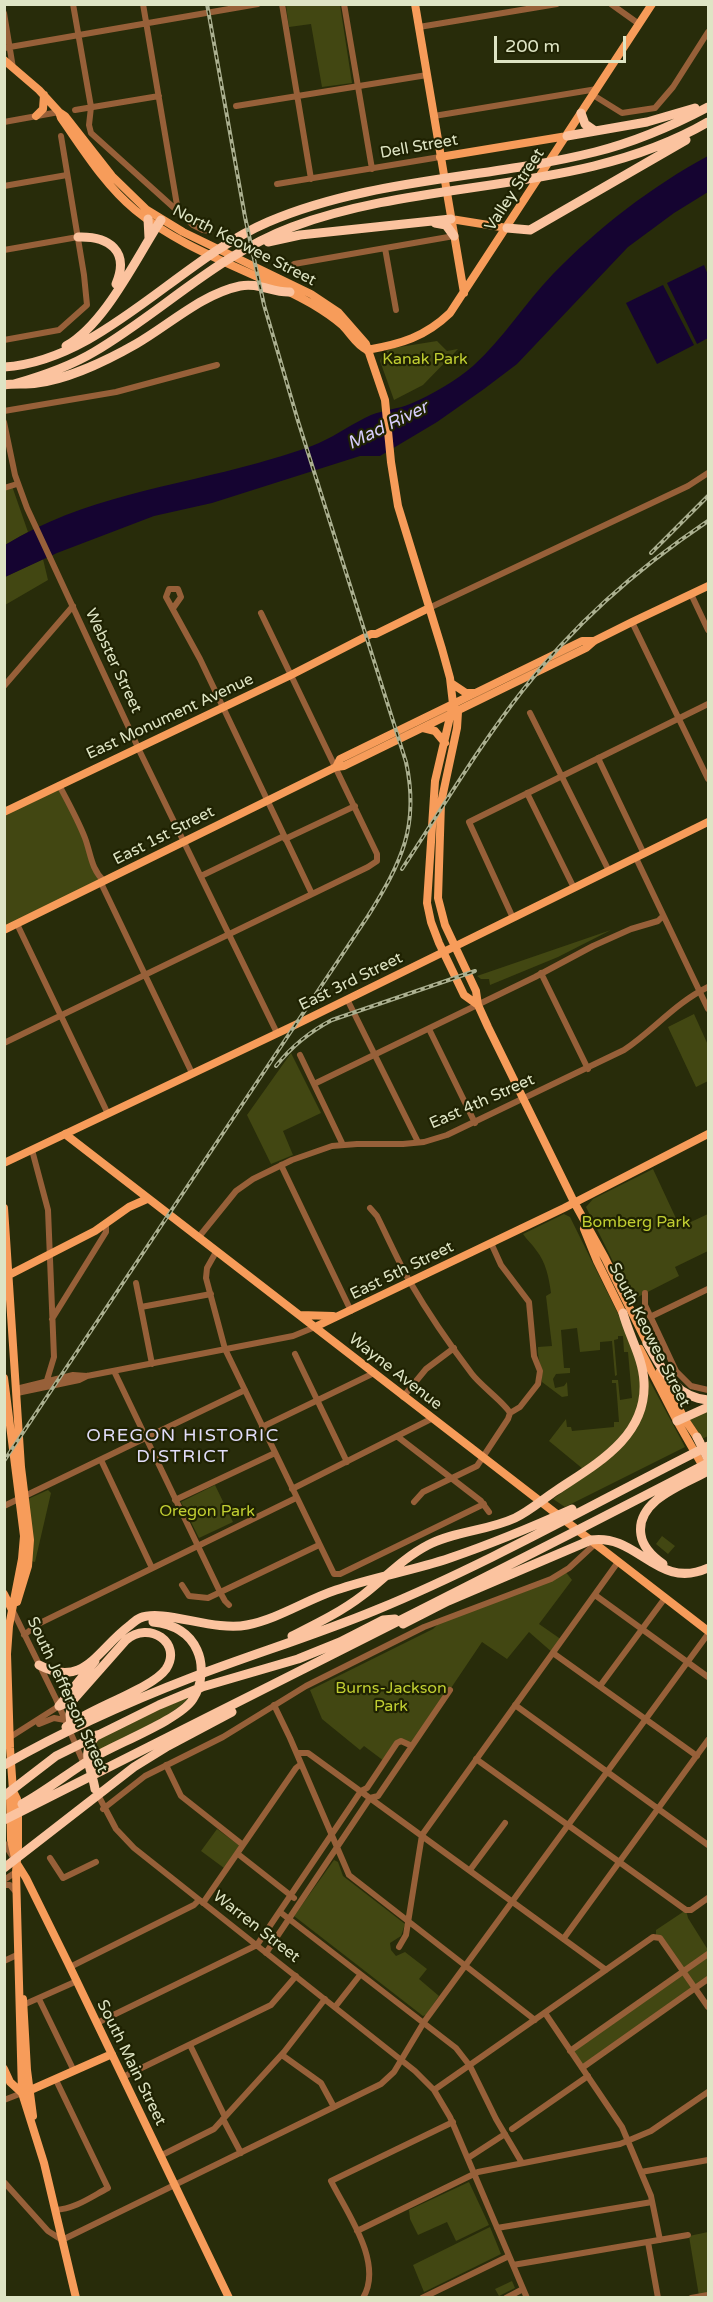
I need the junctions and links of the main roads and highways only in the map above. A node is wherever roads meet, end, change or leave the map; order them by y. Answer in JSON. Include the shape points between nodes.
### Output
{"nodes":[{"id":1,"x":415,"y":4,"type":"edge"},
{"id":2,"x":652,"y":4,"type":"edge"},
{"id":3,"x":4,"y":60,"type":"edge"},
{"id":4,"x":44,"y":95,"type":"junction"},
{"id":5,"x":708,"y":105,"type":"edge"},
{"id":6,"x":59,"y":112,"type":"junction"},
{"id":7,"x":581,"y":113,"type":"junction"},
{"id":8,"x":36,"y":116,"type":"road end"},
{"id":9,"x":708,"y":122,"type":"edge"},
{"id":10,"x":696,"y":129,"type":"junction"},
{"id":11,"x":595,"y":130,"type":"junction"},
{"id":12,"x":567,"y":135,"type":"junction"},
{"id":13,"x":440,"y":157,"type":"junction"},
{"id":14,"x":147,"y":219,"type":"junction"},
{"id":15,"x":451,"y":219,"type":"junction"},
{"id":16,"x":429,"y":222,"type":"junction"},
{"id":17,"x":471,"y":222,"type":"junction"},
{"id":18,"x":159,"y":223,"type":"junction"},
{"id":19,"x":507,"y":228,"type":"junction"},
{"id":20,"x":454,"y":236,"type":"junction"},
{"id":21,"x":78,"y":237,"type":"road end"},
{"id":22,"x":149,"y":238,"type":"junction"},
{"id":23,"x":270,"y":239,"type":"junction"},
{"id":24,"x":460,"y":268,"type":"junction"},
{"id":25,"x":478,"y":272,"type":"junction"},
{"id":26,"x":290,"y":292,"type":"junction"},
{"id":27,"x":464,"y":293,"type":"junction"},
{"id":28,"x":110,"y":299,"type":"junction"},
{"id":29,"x":368,"y":350,"type":"junction"},
{"id":30,"x":53,"y":356,"type":"junction"},
{"id":31,"x":8,"y":367,"type":"edge"},
{"id":32,"x":9,"y":384,"type":"edge"},
{"id":33,"x":708,"y":586,"type":"edge"},
{"id":34,"x":429,"y":608,"type":"junction"},
{"id":35,"x":594,"y":641,"type":"junction"},
{"id":36,"x":451,"y":683,"type":"junction"},
{"id":37,"x":478,"y":692,"type":"junction"},
{"id":38,"x":454,"y":710,"type":"junction"},
{"id":39,"x":423,"y":728,"type":"junction"},
{"id":40,"x":445,"y":743,"type":"junction"},
{"id":41,"x":336,"y":767,"type":"junction"},
{"id":42,"x":4,"y":812,"type":"edge"},
{"id":43,"x":708,"y":822,"type":"edge"},
{"id":44,"x":4,"y":930,"type":"edge"},
{"id":45,"x":454,"y":946,"type":"junction"},
{"id":46,"x":443,"y":952,"type":"junction"},
{"id":47,"x":478,"y":1005,"type":"junction"},
{"id":48,"x":65,"y":1134,"type":"junction"},
{"id":49,"x":708,"y":1134,"type":"edge"},
{"id":50,"x":4,"y":1163,"type":"edge"},
{"id":51,"x":128,"y":1184,"type":"junction"},
{"id":52,"x":147,"y":1199,"type":"junction"},
{"id":53,"x":574,"y":1202,"type":"junction"},
{"id":54,"x":129,"y":1207,"type":"junction"},
{"id":55,"x":4,"y":1208,"type":"edge"},
{"id":56,"x":6,"y":1277,"type":"edge"},
{"id":57,"x":623,"y":1313,"type":"junction"},
{"id":58,"x":299,"y":1315,"type":"junction"},
{"id":59,"x":340,"y":1316,"type":"junction"},
{"id":60,"x":315,"y":1327,"type":"junction"},
{"id":61,"x":647,"y":1343,"type":"junction"},
{"id":62,"x":4,"y":1378,"type":"edge"},
{"id":63,"x":11,"y":1393,"type":"edge"},
{"id":64,"x":708,"y":1400,"type":"edge"},
{"id":65,"x":708,"y":1407,"type":"edge"},
{"id":66,"x":680,"y":1419,"type":"junction"},
{"id":67,"x":697,"y":1437,"type":"joint"},
{"id":68,"x":708,"y":1446,"type":"edge"},
{"id":69,"x":708,"y":1459,"type":"edge"},
{"id":70,"x":704,"y":1472,"type":"edge"},
{"id":71,"x":22,"y":1498,"type":"junction"},
{"id":72,"x":540,"y":1501,"type":"junction"},
{"id":73,"x":538,"y":1529,"type":"junction"},
{"id":74,"x":708,"y":1561,"type":"edge"},
{"id":75,"x":708,"y":1568,"type":"edge"},
{"id":76,"x":16,"y":1587,"type":"junction"},
{"id":77,"x":4,"y":1590,"type":"edge"},
{"id":78,"x":4,"y":1594,"type":"edge"},
{"id":79,"x":13,"y":1611,"type":"junction"},
{"id":80,"x":401,"y":1618,"type":"junction"},
{"id":81,"x":130,"y":1626,"type":"junction"},
{"id":82,"x":708,"y":1632,"type":"edge"},
{"id":83,"x":367,"y":1637,"type":"junction"},
{"id":84,"x":262,"y":1652,"type":"junction"},
{"id":85,"x":97,"y":1657,"type":"junction"},
{"id":86,"x":39,"y":1665,"type":"road end"},
{"id":87,"x":267,"y":1688,"type":"junction"},
{"id":88,"x":73,"y":1701,"type":"junction"},
{"id":89,"x":88,"y":1717,"type":"junction"},
{"id":90,"x":99,"y":1734,"type":"junction"},
{"id":91,"x":7,"y":1739,"type":"edge"},
{"id":92,"x":74,"y":1740,"type":"junction"},
{"id":93,"x":32,"y":1750,"type":"junction"},
{"id":94,"x":4,"y":1765,"type":"edge"},
{"id":95,"x":4,"y":1771,"type":"edge"},
{"id":96,"x":95,"y":1789,"type":"road end"},
{"id":97,"x":9,"y":1794,"type":"edge"},
{"id":98,"x":28,"y":1804,"type":"junction"},
{"id":99,"x":4,"y":1814,"type":"edge"},
{"id":100,"x":4,"y":1820,"type":"edge"},
{"id":101,"x":16,"y":1862,"type":"junction"},
{"id":102,"x":4,"y":1869,"type":"edge"},
{"id":103,"x":19,"y":1974,"type":"junction"},
{"id":104,"x":112,"y":2054,"type":"junction"},
{"id":105,"x":4,"y":2069,"type":"edge"},
{"id":106,"x":26,"y":2092,"type":"junction"},
{"id":107,"x":76,"y":2298,"type":"edge"},
{"id":108,"x":229,"y":2298,"type":"edge"}],
"edges":[{"from":1,"to":13,"type":"main road"},
{"from":2,"to":7,"type":"main road","name":"Valley Street"},
{"from":3,"to":4,"type":"main road","name":"North Keowee Street"},
{"from":4,"to":6,"type":"main road","name":"North Keowee Street"},
{"from":4,"to":8,"type":"main road","via":[[43,109]]},
{"from":5,"to":11,"type":"highway"},
{"from":5,"to":30,"type":"highway","via":[[647,136],[570,157],[349,196],[268,222],[190,267],[89,340]]},
{"from":6,"to":14,"type":"main road","name":"North Keowee Street","via":[[107,182]]},
{"from":6,"to":18,"type":"main road","name":"North Keowee Street","via":[[120,186]]},
{"from":7,"to":11,"type":"highway","via":[[585,124]]},
{"from":7,"to":12,"type":"main road","name":"Valley Street"},
{"from":9,"to":10,"type":"highway"},
{"from":10,"to":19,"type":"highway","via":[[688,138],[530,231]]},
{"from":10,"to":23,"type":"highway","via":[[621,159],[367,206],[324,216]]},
{"from":11,"to":12,"type":"highway"},
{"from":12,"to":13,"type":"main road","name":"Dell Street"},
{"from":12,"to":19,"type":"main road","name":"Valley Street"},
{"from":13,"to":15,"type":"main road"},
{"from":14,"to":18,"type":"main road","name":"North Keowee Street"},
{"from":14,"to":22,"type":"highway"},
{"from":15,"to":16,"type":"highway"},
{"from":15,"to":17,"type":"main road"},
{"from":15,"to":20,"type":"main road"},
{"from":16,"to":20,"type":"highway","via":[[446,225]]},
{"from":16,"to":23,"type":"highway"},
{"from":17,"to":19,"type":"main road"},
{"from":17,"to":20,"type":"main road"},
{"from":18,"to":22,"type":"highway"},
{"from":18,"to":26,"type":"main road","name":"North Keowee Street","via":[[188,244]]},
{"from":18,"to":29,"type":"main road","name":"North Keowee Street","via":[[330,306],[359,334]]},
{"from":19,"to":25,"type":"main road","name":"Valley Street"},
{"from":20,"to":24,"type":"main road"},
{"from":21,"to":28,"type":"highway","via":[[102,238],[116,249],[121,266]]},
{"from":22,"to":28,"type":"highway"},
{"from":23,"to":32,"type":"highway","via":[[243,249],[92,353],[54,371]]},
{"from":24,"to":25,"type":"main road","via":[[469,275]]},
{"from":24,"to":27,"type":"main road"},
{"from":25,"to":27,"type":"main road","name":"Valley Street"},
{"from":26,"to":29,"type":"main road","name":"North Keowee Street","via":[[334,319],[359,347]]},
{"from":26,"to":32,"type":"highway","via":[[253,285],[230,288],[109,358],[37,383]]},
{"from":27,"to":29,"type":"main road","name":"Valley Street","via":[[435,328],[401,343]]},
{"from":28,"to":30,"type":"highway","via":[[84,332]]},
{"from":29,"to":34,"type":"main road","name":"North Keowee Street","via":[[385,400],[398,506]]},
{"from":30,"to":31,"type":"highway"},
{"from":33,"to":35,"type":"main road","name":"East 1st Street"},
{"from":34,"to":36,"type":"main road","name":"North Keowee Street"},
{"from":34,"to":42,"type":"main road","name":"East Monument Avenue"},
{"from":35,"to":37,"type":"main road","name":"East 1st Street","via":[[582,641]]},
{"from":35,"to":38,"type":"main road","name":"East 1st Street"},
{"from":36,"to":37,"type":"main road","via":[[466,693]]},
{"from":36,"to":38,"type":"main road","name":"North Keowee Street"},
{"from":37,"to":38,"type":"main road","name":"East 1st Street"},
{"from":38,"to":39,"type":"main road","name":"East 1st Street"},
{"from":38,"to":40,"type":"main road","name":"North Keowee Street"},
{"from":38,"to":41,"type":"main road","name":"East 1st Street","via":[[340,759]]},
{"from":38,"to":45,"type":"main road","name":"North Keowee Street","via":[[456,740],[441,803],[437,888],[442,916]]},
{"from":39,"to":40,"type":"main road","via":[[435,731]]},
{"from":39,"to":41,"type":"main road","name":"East 1st Street"},
{"from":40,"to":46,"type":"main road","name":"North Keowee Street","via":[[433,795],[427,893],[431,922]]},
{"from":41,"to":44,"type":"main road","name":"East 1st Street"},
{"from":43,"to":45,"type":"main road","name":"East 3rd Street"},
{"from":45,"to":46,"type":"main road","name":"East 3rd Street"},
{"from":45,"to":47,"type":"main road","name":"South Keowee Street","via":[[476,991]]},
{"from":46,"to":47,"type":"main road","name":"South Keowee Street","via":[[464,995]]},
{"from":46,"to":48,"type":"main road","name":"East 3rd Street"},
{"from":47,"to":53,"type":"main road","name":"South Keowee Street"},
{"from":48,"to":50,"type":"main road","name":"East 3rd Street"},
{"from":48,"to":51,"type":"main road","name":"Wayne Avenue"},
{"from":49,"to":53,"type":"main road","name":"East 5th Street"},
{"from":51,"to":52,"type":"main road","name":"Wayne Avenue"},
{"from":51,"to":54,"type":"main road","via":[[132,1194]]},
{"from":52,"to":54,"type":"main road"},
{"from":52,"to":58,"type":"main road","name":"Wayne Avenue"},
{"from":53,"to":57,"type":"main road","name":"South Keowee Street","via":[[597,1262]]},
{"from":53,"to":59,"type":"main road","name":"East 5th Street"},
{"from":53,"to":61,"type":"main road","name":"South Keowee Street"},
{"from":54,"to":56,"type":"main road","via":[[106,1224]]},
{"from":55,"to":56,"type":"main road"},
{"from":56,"to":63,"type":"main road"},
{"from":57,"to":66,"type":"main road","name":"South Keowee Street"},
{"from":57,"to":72,"type":"highway","via":[[639,1356],[644,1384],[637,1420],[612,1452]]},
{"from":58,"to":59,"type":"main road"},
{"from":58,"to":60,"type":"main road","name":"Wayne Avenue"},
{"from":59,"to":60,"type":"main road","name":"East 5th Street"},
{"from":60,"to":72,"type":"main road","name":"Wayne Avenue"},
{"from":61,"to":64,"type":"highway","via":[[679,1390]]},
{"from":61,"to":66,"type":"main road","name":"South Keowee Street"},
{"from":62,"to":63,"type":"main road"},
{"from":63,"to":71,"type":"main road"},
{"from":63,"to":71,"type":"main road","via":[[11,1433]]},
{"from":65,"to":66,"type":"highway"},
{"from":66,"to":67,"type":"main road","name":"South Keowee Street"},
{"from":66,"to":70,"type":"main road","name":"South Keowee Street"},
{"from":67,"to":69,"type":"highway"},
{"from":68,"to":73,"type":"highway"},
{"from":69,"to":70,"type":"highway"},
{"from":70,"to":74,"type":"highway","via":[[655,1501],[642,1518],[640,1529],[647,1549],[664,1564],[693,1568]]},
{"from":70,"to":80,"type":"highway"},
{"from":71,"to":76,"type":"main road","via":[[23,1548]]},
{"from":71,"to":79,"type":"main road","via":[[29,1555]]},
{"from":72,"to":82,"type":"main road","name":"Wayne Avenue"},
{"from":72,"to":84,"type":"highway","via":[[501,1524],[429,1545],[339,1611]]},
{"from":73,"to":81,"type":"highway","via":[[448,1559],[363,1581],[246,1626],[217,1627],[150,1616]]},
{"from":73,"to":84,"type":"highway","via":[[398,1601]]},
{"from":75,"to":83,"type":"highway","via":[[675,1574],[623,1544],[597,1539]]},
{"from":76,"to":77,"type":"main road"},
{"from":76,"to":79,"type":"main road"},
{"from":78,"to":79,"type":"main road","name":"South Jefferson Street"},
{"from":79,"to":91,"type":"main road","via":[[6,1654]]},
{"from":80,"to":83,"type":"highway"},
{"from":80,"to":90,"type":"highway","via":[[383,1620],[298,1659],[202,1687]]},
{"from":81,"to":85,"type":"highway"},
{"from":81,"to":98,"type":"highway","via":[[166,1623],[186,1635],[197,1651],[201,1674],[194,1698],[171,1718],[68,1773]]},
{"from":83,"to":87,"type":"highway"},
{"from":84,"to":89,"type":"highway"},
{"from":85,"to":86,"type":"highway","via":[[69,1673]]},
{"from":85,"to":88,"type":"highway","via":[[59,1706]]},
{"from":87,"to":98,"type":"highway"},
{"from":87,"to":102,"type":"highway","via":[[253,1701],[149,1757]]},
{"from":88,"to":89,"type":"highway","via":[[130,1637],[146,1631],[165,1640],[169,1660],[161,1674]]},
{"from":88,"to":92,"type":"highway","via":[[70,1714]]},
{"from":89,"to":93,"type":"highway"},
{"from":90,"to":92,"type":"highway"},
{"from":90,"to":96,"type":"highway","via":[[87,1757]]},
{"from":91,"to":97,"type":"main road"},
{"from":92,"to":97,"type":"highway"},
{"from":93,"to":94,"type":"highway"},
{"from":93,"to":95,"type":"highway"},
{"from":97,"to":101,"type":"main road","via":[[17,1799]]},
{"from":98,"to":99,"type":"highway"},
{"from":98,"to":100,"type":"highway"},
{"from":101,"to":103,"type":"main road"},
{"from":101,"to":104,"type":"main road","name":"South Main Street"},
{"from":103,"to":106,"type":"main road"},
{"from":103,"to":106,"type":"main road","via":[[18,2010]]},
{"from":104,"to":106,"type":"main road"},
{"from":104,"to":108,"type":"main road","name":"South Main Street"},
{"from":105,"to":106,"type":"main road","via":[[10,2082]]},
{"from":106,"to":107,"type":"main road"}]}
